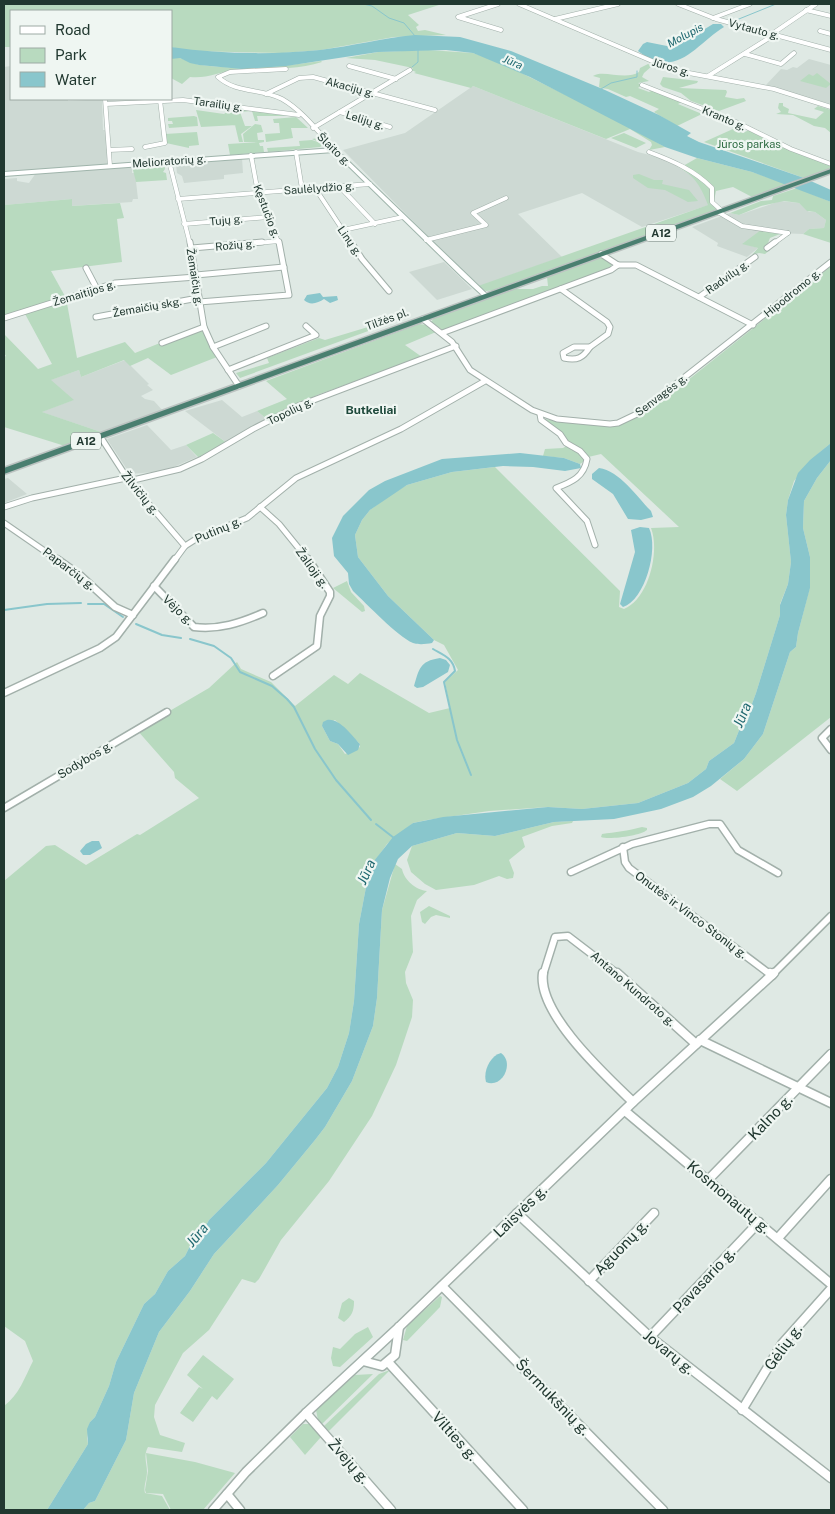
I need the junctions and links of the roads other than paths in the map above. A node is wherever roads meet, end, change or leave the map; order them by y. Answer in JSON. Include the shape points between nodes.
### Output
{"nodes":[{"id":1,"x":498,"y":4,"type":"edge"},
{"id":2,"x":519,"y":4,"type":"edge"},
{"id":3,"x":618,"y":4,"type":"edge"},
{"id":4,"x":678,"y":4,"type":"edge"},
{"id":5,"x":750,"y":4,"type":"edge"},
{"id":6,"x":816,"y":4,"type":"edge"},
{"id":7,"x":806,"y":10,"type":"junction"},
{"id":8,"x":831,"y":16,"type":"edge"},
{"id":9,"x":713,"y":18,"type":"junction"},
{"id":10,"x":555,"y":19,"type":"junction"},
{"id":11,"x":501,"y":30,"type":"dead end"},
{"id":12,"x":820,"y":31,"type":"dead end"},
{"id":13,"x":773,"y":34,"type":"junction"},
{"id":14,"x":831,"y":34,"type":"edge"},
{"id":15,"x":831,"y":50,"type":"edge"},
{"id":16,"x":794,"y":53,"type":"dead end"},
{"id":17,"x":745,"y":54,"type":"junction"},
{"id":18,"x":349,"y":66,"type":"dead end"},
{"id":19,"x":286,"y":69,"type":"dead end"},
{"id":20,"x":410,"y":70,"type":"dead end"},
{"id":21,"x":708,"y":76,"type":"junction"},
{"id":22,"x":396,"y":79,"type":"junction"},
{"id":23,"x":642,"y":85,"type":"dead end"},
{"id":24,"x":372,"y":93,"type":"junction"},
{"id":25,"x":266,"y":94,"type":"junction"},
{"id":26,"x":160,"y":100,"type":"junction"},
{"id":27,"x":106,"y":101,"type":"edge"},
{"id":28,"x":831,"y":107,"type":"edge"},
{"id":29,"x":435,"y":110,"type":"dead end"},
{"id":30,"x":340,"y":112,"type":"junction"},
{"id":31,"x":300,"y":115,"type":"junction"},
{"id":32,"x":390,"y":127,"type":"dead end"},
{"id":33,"x":313,"y":128,"type":"junction"},
{"id":34,"x":145,"y":147,"type":"dead end"},
{"id":35,"x":132,"y":149,"type":"dead end"},
{"id":36,"x":109,"y":150,"type":"junction"},
{"id":37,"x":335,"y":150,"type":"junction"},
{"id":38,"x":296,"y":152,"type":"junction"},
{"id":39,"x":649,"y":152,"type":"dead end"},
{"id":40,"x":252,"y":155,"type":"junction"},
{"id":41,"x":169,"y":161,"type":"junction"},
{"id":42,"x":831,"y":164,"type":"edge"},
{"id":43,"x":110,"y":166,"type":"junction"},
{"id":44,"x":831,"y":171,"type":"edge"},
{"id":45,"x":4,"y":174,"type":"edge"},
{"id":46,"x":370,"y":184,"type":"junction"},
{"id":47,"x":339,"y":186,"type":"junction"},
{"id":48,"x":315,"y":188,"type":"junction"},
{"id":49,"x":302,"y":190,"type":"junction"},
{"id":50,"x":258,"y":193,"type":"junction"},
{"id":51,"x":506,"y":198,"type":"dead end"},
{"id":52,"x":178,"y":199,"type":"junction"},
{"id":53,"x":720,"y":211,"type":"junction"},
{"id":54,"x":268,"y":217,"type":"junction"},
{"id":55,"x":403,"y":217,"type":"junction"},
{"id":56,"x":184,"y":224,"type":"junction"},
{"id":57,"x":375,"y":224,"type":"junction"},
{"id":58,"x":343,"y":230,"type":"junction"},
{"id":59,"x":426,"y":240,"type":"junction"},
{"id":60,"x":278,"y":241,"type":"junction"},
{"id":61,"x":192,"y":248,"type":"junction"},
{"id":62,"x":767,"y":248,"type":"dead end"},
{"id":63,"x":602,"y":254,"type":"junction"},
{"id":64,"x":755,"y":257,"type":"dead end"},
{"id":65,"x":831,"y":262,"type":"edge"},
{"id":66,"x":618,"y":265,"type":"junction"},
{"id":67,"x":284,"y":267,"type":"junction"},
{"id":68,"x":86,"y":268,"type":"dead end"},
{"id":69,"x":196,"y":276,"type":"junction"},
{"id":70,"x":97,"y":289,"type":"junction"},
{"id":71,"x":561,"y":289,"type":"junction"},
{"id":72,"x":389,"y":290,"type":"dead end"},
{"id":73,"x":486,"y":296,"type":"junction"},
{"id":74,"x":699,"y":297,"type":"junction"},
{"id":75,"x":199,"y":300,"type":"junction"},
{"id":76,"x":96,"y":316,"type":"dead end"},
{"id":77,"x":4,"y":318,"type":"edge"},
{"id":78,"x":423,"y":319,"type":"junction"},
{"id":79,"x":753,"y":325,"type":"junction"},
{"id":80,"x":266,"y":326,"type":"dead end"},
{"id":81,"x":306,"y":326,"type":"dead end"},
{"id":82,"x":204,"y":327,"type":"junction"},
{"id":83,"x":442,"y":333,"type":"junction"},
{"id":84,"x":162,"y":344,"type":"dead end"},
{"id":85,"x":456,"y":346,"type":"junction"},
{"id":86,"x":213,"y":347,"type":"junction"},
{"id":87,"x":590,"y":347,"type":"junction"},
{"id":88,"x":228,"y":370,"type":"junction"},
{"id":89,"x":485,"y":381,"type":"junction"},
{"id":90,"x":239,"y":386,"type":"junction"},
{"id":91,"x":540,"y":414,"type":"junction"},
{"id":92,"x":100,"y":436,"type":"junction"},
{"id":93,"x":4,"y":471,"type":"edge"},
{"id":94,"x":128,"y":479,"type":"junction"},
{"id":95,"x":4,"y":507,"type":"edge"},
{"id":96,"x":260,"y":507,"type":"junction"},
{"id":97,"x":4,"y":523,"type":"edge"},
{"id":98,"x":595,"y":545,"type":"dead end"},
{"id":99,"x":185,"y":546,"type":"junction"},
{"id":100,"x":154,"y":586,"type":"junction"},
{"id":101,"x":263,"y":613,"type":"dead end"},
{"id":102,"x":133,"y":615,"type":"junction"},
{"id":103,"x":273,"y":676,"type":"dead end"},
{"id":104,"x":4,"y":693,"type":"edge"},
{"id":105,"x":167,"y":712,"type":"dead end"},
{"id":106,"x":831,"y":729,"type":"edge"},
{"id":107,"x":831,"y":750,"type":"edge"},
{"id":108,"x":4,"y":808,"type":"edge"},
{"id":109,"x":623,"y":848,"type":"junction"},
{"id":110,"x":571,"y":872,"type":"dead end"},
{"id":111,"x":778,"y":873,"type":"dead end"},
{"id":112,"x":831,"y":916,"type":"edge"},
{"id":113,"x":772,"y":975,"type":"junction"},
{"id":114,"x":698,"y":1042,"type":"junction"},
{"id":115,"x":831,"y":1054,"type":"edge"},
{"id":116,"x":799,"y":1087,"type":"junction"},
{"id":117,"x":633,"y":1102,"type":"junction"},
{"id":118,"x":831,"y":1103,"type":"edge"},
{"id":119,"x":625,"y":1111,"type":"junction"},
{"id":120,"x":708,"y":1179,"type":"junction"},
{"id":121,"x":831,"y":1179,"type":"edge"},
{"id":122,"x":517,"y":1213,"type":"junction"},
{"id":123,"x":654,"y":1213,"type":"dead end"},
{"id":124,"x":758,"y":1222,"type":"junction"},
{"id":125,"x":778,"y":1238,"type":"junction"},
{"id":126,"x":589,"y":1281,"type":"junction"},
{"id":127,"x":831,"y":1284,"type":"edge"},
{"id":128,"x":442,"y":1286,"type":"junction"},
{"id":129,"x":831,"y":1289,"type":"edge"},
{"id":130,"x":399,"y":1327,"type":"junction"},
{"id":131,"x":650,"y":1337,"type":"junction"},
{"id":132,"x":363,"y":1361,"type":"junction"},
{"id":133,"x":388,"y":1362,"type":"junction"},
{"id":134,"x":742,"y":1410,"type":"junction"},
{"id":135,"x":306,"y":1413,"type":"junction"},
{"id":136,"x":831,"y":1478,"type":"edge"},
{"id":137,"x":227,"y":1494,"type":"junction"},
{"id":138,"x":213,"y":1510,"type":"edge"},
{"id":139,"x":240,"y":1510,"type":"edge"},
{"id":140,"x":391,"y":1510,"type":"edge"},
{"id":141,"x":523,"y":1510,"type":"edge"},
{"id":142,"x":663,"y":1510,"type":"edge"}],
"edges":[{"from":1,"to":11,"type":"street","via":[[458,17]]},
{"from":2,"to":10,"type":"street","name":"Jūros g."},
{"from":3,"to":10,"type":"street"},
{"from":4,"to":9,"type":"street","name":"Vytauto g."},
{"from":5,"to":9,"type":"street"},
{"from":6,"to":7,"type":"street"},
{"from":7,"to":8,"type":"street"},
{"from":7,"to":13,"type":"street"},
{"from":9,"to":13,"type":"street","name":"Vytauto g."},
{"from":10,"to":21,"type":"street","name":"Jūros g.","via":[[664,67]]},
{"from":12,"to":14,"type":"street"},
{"from":13,"to":15,"type":"street","name":"Vytauto g."},
{"from":13,"to":17,"type":"street"},
{"from":16,"to":17,"type":"street","via":[[781,64]]},
{"from":17,"to":21,"type":"street"},
{"from":18,"to":22,"type":"street"},
{"from":19,"to":25,"type":"street","name":"Šlaito g.","via":[[230,72],[218,77],[233,88]]},
{"from":20,"to":22,"type":"street"},
{"from":21,"to":28,"type":"street","name":"Jūros g.","via":[[774,89]]},
{"from":22,"to":24,"type":"street"},
{"from":23,"to":42,"type":"street","name":"Kranto g."},
{"from":24,"to":25,"type":"street","name":"Akacijų g.","via":[[306,77]]},
{"from":24,"to":29,"type":"street","name":"Akacijų g."},
{"from":24,"to":30,"type":"street"},
{"from":25,"to":31,"type":"street","name":"Šlaito g.","via":[[284,100]]},
{"from":26,"to":27,"type":"street","name":"Tarailių g."},
{"from":26,"to":31,"type":"street","name":"Tarailių g.","via":[[190,100]]},
{"from":26,"to":34,"type":"street","via":[[165,142]]},
{"from":27,"to":36,"type":"street"},
{"from":30,"to":32,"type":"street","name":"Lelijų g."},
{"from":30,"to":33,"type":"street"},
{"from":31,"to":33,"type":"street","name":"Šlaito g."},
{"from":33,"to":37,"type":"street","name":"Šlaito g."},
{"from":35,"to":36,"type":"street"},
{"from":36,"to":43,"type":"street"},
{"from":37,"to":38,"type":"main road","name":"Melioratorių g."},
{"from":37,"to":46,"type":"main road","name":"Šlaito g."},
{"from":38,"to":40,"type":"main road","name":"Melioratorių g."},
{"from":38,"to":49,"type":"street"},
{"from":39,"to":53,"type":"street","via":[[687,166],[696,173],[711,186],[712,202]]},
{"from":40,"to":41,"type":"main road","name":"Melioratorių g."},
{"from":40,"to":50,"type":"street","name":"Kęstučio g."},
{"from":41,"to":43,"type":"main road","name":"Melioratorių g."},
{"from":41,"to":52,"type":"street","name":"Žemaičių g."},
{"from":43,"to":45,"type":"main road","name":"Melioratorių g."},
{"from":44,"to":53,"type":"highway","name":"Tilžės pl.","number":"A12"},
{"from":46,"to":47,"type":"street","name":"Saulėlydžio g."},
{"from":46,"to":55,"type":"main road","name":"Šlaito g."},
{"from":47,"to":48,"type":"street","name":"Saulėlydžio g."},
{"from":47,"to":57,"type":"street"},
{"from":48,"to":49,"type":"street","name":"Saulėlydžio g."},
{"from":48,"to":58,"type":"street","name":"Linų g."},
{"from":49,"to":50,"type":"street","name":"Saulėlydžio g."},
{"from":50,"to":52,"type":"street","name":"Saulėlydžio g."},
{"from":50,"to":54,"type":"street","name":"Kęstučio g."},
{"from":51,"to":59,"type":"street","via":[[473,213],[486,224]]},
{"from":52,"to":56,"type":"street","name":"Žemaičių g."},
{"from":53,"to":62,"type":"street","via":[[742,226],[788,233]]},
{"from":53,"to":63,"type":"highway","name":"Tilžės pl.","number":"A12"},
{"from":54,"to":56,"type":"street","name":"Tujų g."},
{"from":54,"to":60,"type":"street","name":"Kęstučio g."},
{"from":55,"to":57,"type":"street"},
{"from":55,"to":59,"type":"main road","name":"Šlaito g."},
{"from":56,"to":61,"type":"street","name":"Žemaičių g."},
{"from":57,"to":58,"type":"street"},
{"from":58,"to":72,"type":"street","name":"Linų g.","via":[[362,259]]},
{"from":59,"to":73,"type":"main road","name":"Šlaito g."},
{"from":60,"to":61,"type":"street","name":"Rožių g."},
{"from":60,"to":67,"type":"street","name":"Kęstučio g."},
{"from":61,"to":69,"type":"street","name":"Žemaičių g."},
{"from":63,"to":66,"type":"street"},
{"from":63,"to":73,"type":"highway","name":"Tilžės pl.","number":"A12"},
{"from":64,"to":74,"type":"street","name":"Radvilų g."},
{"from":65,"to":79,"type":"street","name":"Hipodromo g."},
{"from":66,"to":71,"type":"street"},
{"from":66,"to":74,"type":"street","via":[[636,265]]},
{"from":67,"to":69,"type":"street","name":"Žemaitijos g."},
{"from":67,"to":75,"type":"street","name":"Kęstučio g.","via":[[289,295]]},
{"from":68,"to":70,"type":"street"},
{"from":69,"to":70,"type":"street","name":"Žemaitijos g.","via":[[122,282]]},
{"from":69,"to":75,"type":"street","name":"Žemaičių g."},
{"from":70,"to":77,"type":"street","name":"Žemaitijos g."},
{"from":71,"to":83,"type":"street"},
{"from":71,"to":87,"type":"street","via":[[610,327],[608,334]]},
{"from":73,"to":78,"type":"highway","name":"Tilžės pl.","number":"A12"},
{"from":74,"to":79,"type":"street"},
{"from":75,"to":76,"type":"street","name":"Žemaičių skg."},
{"from":75,"to":82,"type":"street","name":"Žemaičių g."},
{"from":78,"to":83,"type":"street","name":"Senvagės g."},
{"from":78,"to":90,"type":"highway","name":"Tilžės pl.","number":"A12"},
{"from":79,"to":91,"type":"street","name":"Senvagės g.","via":[[625,421],[598,424]]},
{"from":80,"to":86,"type":"street"},
{"from":81,"to":88,"type":"street","via":[[316,335]]},
{"from":82,"to":84,"type":"street"},
{"from":82,"to":86,"type":"street","name":"Žemaičių g."},
{"from":83,"to":85,"type":"street","name":"Senvagės g."},
{"from":85,"to":89,"type":"street","name":"Senvagės g.","via":[[470,370]]},
{"from":85,"to":94,"type":"street","name":"Topolių g.","via":[[298,406],[188,466],[169,473]]},
{"from":86,"to":88,"type":"street","name":"Žemaičių g."},
{"from":87,"to":87,"type":"street","via":[[580,358],[567,360],[563,356],[570,348]]},
{"from":88,"to":90,"type":"street","name":"Žemaičių g."},
{"from":89,"to":91,"type":"street","name":"Senvagės g."},
{"from":89,"to":96,"type":"street","name":"Putinų g.","via":[[400,429],[296,478]]},
{"from":90,"to":92,"type":"highway","name":"Tilžės pl.","number":"A12"},
{"from":91,"to":98,"type":"street","via":[[541,420],[587,459],[586,470],[580,478],[556,488],[587,521]]},
{"from":92,"to":93,"type":"highway","name":"Tilžės pl.","number":"A12"},
{"from":92,"to":94,"type":"street","name":"Žilvičių g."},
{"from":94,"to":95,"type":"street","name":"Topolių g.","via":[[32,498]]},
{"from":94,"to":99,"type":"street","name":"Žilvičių g."},
{"from":96,"to":99,"type":"street","name":"Putinų g.","via":[[246,518]]},
{"from":96,"to":103,"type":"street","name":"Žalioji g.","via":[[279,524],[330,592],[330,600],[320,616],[317,646]]},
{"from":97,"to":102,"type":"street","name":"Paparčių g.","via":[[81,576],[115,607]]},
{"from":99,"to":100,"type":"street","name":"Putinų g."},
{"from":100,"to":101,"type":"street","name":"Vėjo g.","via":[[194,626],[228,626]]},
{"from":100,"to":102,"type":"street","name":"Putinų g."},
{"from":102,"to":104,"type":"street","name":"Putinų g.","via":[[109,643]]},
{"from":105,"to":108,"type":"street","name":"Sodybos g."},
{"from":106,"to":107,"type":"street","via":[[822,738]]},
{"from":109,"to":110,"type":"street"},
{"from":109,"to":111,"type":"street","via":[[690,827],[720,824],[738,850]]},
{"from":109,"to":113,"type":"street","name":"Onutės ir Vinco Stonių g.","via":[[629,868]]},
{"from":112,"to":113,"type":"street","name":"Laisvės g."},
{"from":113,"to":114,"type":"street","name":"Laisvės g."},
{"from":114,"to":116,"type":"street","name":"Antano Kundroto g."},
{"from":114,"to":117,"type":"street","name":"Laisvės g."},
{"from":114,"to":117,"type":"street","name":"Antano Kundroto g.","via":[[568,936],[555,937],[542,975],[545,999],[584,1050]]},
{"from":115,"to":116,"type":"street","name":"Kalno g."},
{"from":116,"to":118,"type":"street","name":"Antano Kundroto g."},
{"from":116,"to":120,"type":"street","name":"Kalno g."},
{"from":117,"to":119,"type":"street","name":"Laisvės g."},
{"from":119,"to":120,"type":"street","name":"Kosmonautų g."},
{"from":119,"to":122,"type":"street","name":"Laisvės g."},
{"from":120,"to":124,"type":"street","name":"Kosmonautų g."},
{"from":121,"to":125,"type":"street"},
{"from":122,"to":126,"type":"street","name":"Jovarų g."},
{"from":122,"to":128,"type":"street","name":"Laisvės g."},
{"from":123,"to":126,"type":"street","name":"Aguonų g."},
{"from":124,"to":125,"type":"street","name":"Kosmonautų g."},
{"from":124,"to":131,"type":"street","name":"Pavasario g."},
{"from":125,"to":127,"type":"street","name":"Kosmonautų g."},
{"from":126,"to":131,"type":"street","name":"Jovarų g."},
{"from":128,"to":130,"type":"street","name":"Laisvės g."},
{"from":128,"to":142,"type":"street","name":"Šermukšnių g."},
{"from":129,"to":134,"type":"street","name":"Gėlių g.","via":[[782,1344]]},
{"from":130,"to":132,"type":"street","name":"Laisvės g."},
{"from":130,"to":133,"type":"street","via":[[395,1355]]},
{"from":131,"to":134,"type":"street","name":"Jovarų g."},
{"from":132,"to":133,"type":"street","via":[[382,1366]]},
{"from":132,"to":135,"type":"street","name":"Laisvės g."},
{"from":133,"to":141,"type":"street","name":"Vilties g."},
{"from":134,"to":136,"type":"street","name":"Jovarų g."},
{"from":135,"to":137,"type":"street","name":"Laisvės g."},
{"from":135,"to":140,"type":"street","name":"Žvejų g."},
{"from":137,"to":138,"type":"street","name":"Laisvės g."},
{"from":137,"to":139,"type":"street"}]}
